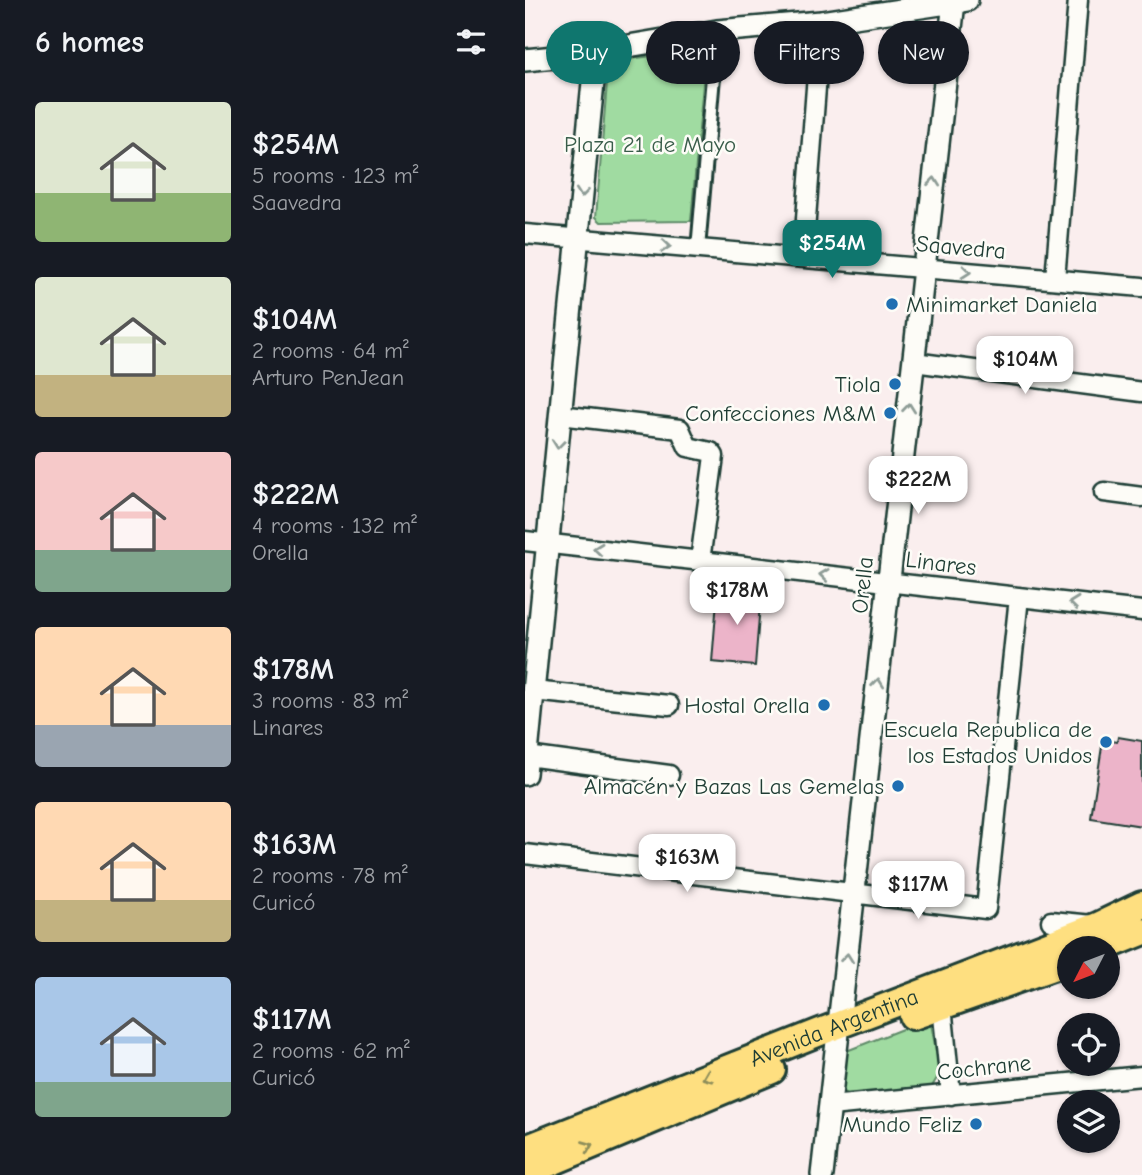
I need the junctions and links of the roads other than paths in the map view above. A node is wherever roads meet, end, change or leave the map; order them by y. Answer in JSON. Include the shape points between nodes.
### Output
{"nodes":[{"id":1,"x":1078,"y":0,"type":"edge"},
{"id":2,"x":961,"y":1,"type":"edge"},
{"id":3,"x":828,"y":21,"type":"edge"},
{"id":4,"x":546,"y":58,"type":"edge"},
{"id":5,"x":525,"y":60,"type":"edge"},
{"id":6,"x":593,"y":84,"type":"edge"},
{"id":7,"x":712,"y":84,"type":"edge"},
{"id":8,"x":816,"y":84,"type":"edge"},
{"id":9,"x":525,"y":234,"type":"edge"},
{"id":10,"x":578,"y":238,"type":"junction"},
{"id":11,"x":698,"y":249,"type":"junction"},
{"id":12,"x":803,"y":258,"type":"junction"},
{"id":13,"x":924,"y":268,"type":"junction"},
{"id":14,"x":1055,"y":279,"type":"junction"},
{"id":15,"x":1142,"y":287,"type":"edge"},
{"id":16,"x":914,"y":362,"type":"junction"},
{"id":17,"x":1142,"y":392,"type":"edge"},
{"id":18,"x":561,"y":415,"type":"junction"},
{"id":19,"x":1104,"y":492,"type":"dead end"},
{"id":20,"x":1142,"y":497,"type":"edge"},
{"id":21,"x":525,"y":541,"type":"edge"},
{"id":22,"x":548,"y":543,"type":"junction"},
{"id":23,"x":700,"y":561,"type":"junction"},
{"id":24,"x":889,"y":582,"type":"junction"},
{"id":25,"x":1019,"y":597,"type":"junction"},
{"id":26,"x":1142,"y":611,"type":"edge"},
{"id":27,"x":533,"y":691,"type":"junction"},
{"id":28,"x":669,"y":705,"type":"dead end"},
{"id":29,"x":526,"y":765,"type":"edge"},
{"id":30,"x":669,"y":775,"type":"dead end"},
{"id":31,"x":525,"y":854,"type":"edge"},
{"id":32,"x":854,"y":895,"type":"junction"},
{"id":33,"x":1142,"y":905,"type":"edge"},
{"id":34,"x":1051,"y":921,"type":"dead end"},
{"id":35,"x":1142,"y":932,"type":"edge"},
{"id":36,"x":1097,"y":936,"type":"edge"},
{"id":37,"x":1101,"y":936,"type":"edge"},
{"id":38,"x":1108,"y":936,"type":"edge"},
{"id":39,"x":1057,"y":953,"type":"edge"},
{"id":40,"x":1057,"y":965,"type":"edge"},
{"id":41,"x":942,"y":1006,"type":"junction"},
{"id":42,"x":838,"y":1035,"type":"junction"},
{"id":43,"x":1142,"y":1076,"type":"edge"},
{"id":44,"x":951,"y":1095,"type":"junction"},
{"id":45,"x":830,"y":1106,"type":"junction"},
{"id":46,"x":525,"y":1149,"type":"edge"},
{"id":47,"x":525,"y":1172,"type":"edge"},
{"id":48,"x":822,"y":1175,"type":"edge"}],
"edges":[{"from":1,"to":14,"type":"street"},
{"from":2,"to":3,"type":"street"},
{"from":13,"to":2,"type":"street","name":"Orella","one_way":true},
{"from":4,"to":5,"type":"street"},
{"from":6,"to":10,"type":"street","one_way":true},
{"from":7,"to":11,"type":"street"},
{"from":8,"to":12,"type":"street"},
{"from":9,"to":10,"type":"street","name":"Saavedra"},
{"from":10,"to":11,"type":"street","name":"Saavedra","one_way":true},
{"from":10,"to":18,"type":"street"},
{"from":11,"to":12,"type":"street","name":"Saavedra"},
{"from":12,"to":13,"type":"street","name":"Saavedra"},
{"from":13,"to":14,"type":"street","name":"Saavedra","one_way":true},
{"from":13,"to":16,"type":"street","name":"Orella"},
{"from":14,"to":15,"type":"street","name":"Saavedra"},
{"from":16,"to":17,"type":"street"},
{"from":24,"to":16,"type":"street","name":"Orella","one_way":true},
{"from":18,"to":22,"type":"street","one_way":true},
{"from":18,"to":23,"type":"street","via":[[680,429],[688,447],[711,452]]},
{"from":19,"to":20,"type":"street"},
{"from":21,"to":22,"type":"street","name":"Linares"},
{"from":23,"to":22,"type":"street","name":"Linares","one_way":true},
{"from":22,"to":27,"type":"street"},
{"from":24,"to":23,"type":"street","name":"Linares","one_way":true},
{"from":24,"to":25,"type":"street","name":"Linares"},
{"from":32,"to":24,"type":"street","name":"Orella","one_way":true},
{"from":26,"to":25,"type":"street","name":"Linares","one_way":true},
{"from":25,"to":32,"type":"street","via":[[986,909]]},
{"from":27,"to":28,"type":"street"},
{"from":27,"to":29,"type":"street"},
{"from":29,"to":30,"type":"street"},
{"from":31,"to":32,"type":"street"},
{"from":42,"to":32,"type":"street","name":"Orella","one_way":true},
{"from":33,"to":37,"type":"main road","name":"Avenida Argentina"},
{"from":34,"to":36,"type":"street"},
{"from":35,"to":38,"type":"main road","name":"Avenida Argentina"},
{"from":39,"to":42,"type":"main road","name":"Avenida Argentina"},
{"from":40,"to":41,"type":"main road","name":"Avenida Argentina"},
{"from":41,"to":42,"type":"main road","name":"Avenida Argentina"},
{"from":41,"to":44,"type":"street"},
{"from":42,"to":45,"type":"street","name":"Orella"},
{"from":42,"to":46,"type":"main road","name":"Avenida Argentina","one_way":true},
{"from":47,"to":42,"type":"main road","name":"Avenida Argentina","one_way":true},
{"from":43,"to":44,"type":"street","name":"Cochrane"},
{"from":44,"to":45,"type":"street","name":"Cochrane"},
{"from":45,"to":48,"type":"street","name":"Orella"}]}
